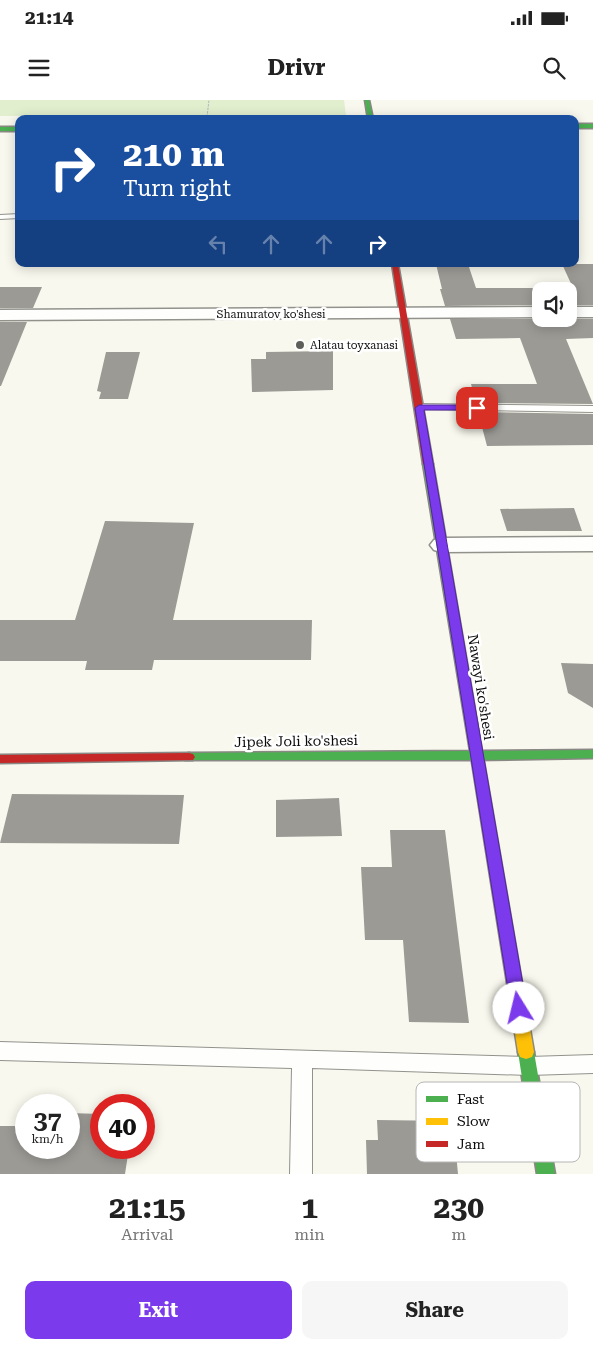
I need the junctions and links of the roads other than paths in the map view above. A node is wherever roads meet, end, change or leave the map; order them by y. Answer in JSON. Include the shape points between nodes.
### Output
{"nodes":[{"id":1,"x":367,"y":100,"type":"edge"},
{"id":2,"x":370,"y":115,"type":"edge"},
{"id":3,"x":579,"y":126,"type":"edge"},
{"id":4,"x":593,"y":126,"type":"edge"},
{"id":5,"x":0,"y":129,"type":"edge"},
{"id":6,"x":15,"y":129,"type":"edge"},
{"id":7,"x":15,"y":216,"type":"edge"},
{"id":8,"x":0,"y":217,"type":"edge"},
{"id":9,"x":396,"y":267,"type":"edge"},
{"id":10,"x":532,"y":312,"type":"edge"},
{"id":11,"x":577,"y":312,"type":"edge"},
{"id":12,"x":593,"y":312,"type":"edge"},
{"id":13,"x":404,"y":313,"type":"junction"},
{"id":14,"x":0,"y":315,"type":"edge"},
{"id":15,"x":419,"y":408,"type":"junction"},
{"id":16,"x":593,"y":408,"type":"edge"},
{"id":17,"x":593,"y":544,"type":"edge"},
{"id":18,"x":442,"y":545,"type":"junction"},
{"id":19,"x":593,"y":754,"type":"edge"},
{"id":20,"x":477,"y":755,"type":"junction"},
{"id":21,"x":0,"y":759,"type":"edge"},
{"id":22,"x":0,"y":1051,"type":"edge"},
{"id":23,"x":302,"y":1059,"type":"junction"},
{"id":24,"x":593,"y":1064,"type":"edge"},
{"id":25,"x":528,"y":1066,"type":"junction"},
{"id":26,"x":531,"y":1082,"type":"edge"},
{"id":27,"x":301,"y":1174,"type":"edge"}],
"edges":[{"from":1,"to":2,"type":"street"},
{"from":3,"to":4,"type":"street"},
{"from":5,"to":6,"type":"street"},
{"from":7,"to":8,"type":"lane"},
{"from":9,"to":13,"type":"street","name":"Nawayi ko'shesi"},
{"from":10,"to":13,"type":"street","name":"Shamuratov ko'shesi"},
{"from":11,"to":12,"type":"street"},
{"from":13,"to":14,"type":"street","name":"Shamuratov ko'shesi"},
{"from":13,"to":15,"type":"street","name":"Nawayi ko'shesi"},
{"from":15,"to":16,"type":"lane"},
{"from":15,"to":18,"type":"street","name":"Nawayi ko'shesi"},
{"from":17,"to":18,"type":"street"},
{"from":18,"to":20,"type":"street","name":"Nawayi ko'shesi"},
{"from":19,"to":20,"type":"street","name":"Jipek Joli ko'shesi"},
{"from":20,"to":21,"type":"street","name":"Jipek Joli ko'shesi"},
{"from":20,"to":25,"type":"street","name":"Nawayi ko'shesi"},
{"from":22,"to":23,"type":"lane"},
{"from":23,"to":25,"type":"lane"},
{"from":23,"to":27,"type":"lane"},
{"from":24,"to":25,"type":"lane"},
{"from":25,"to":26,"type":"street","name":"Nawayi ko'shesi"}]}
